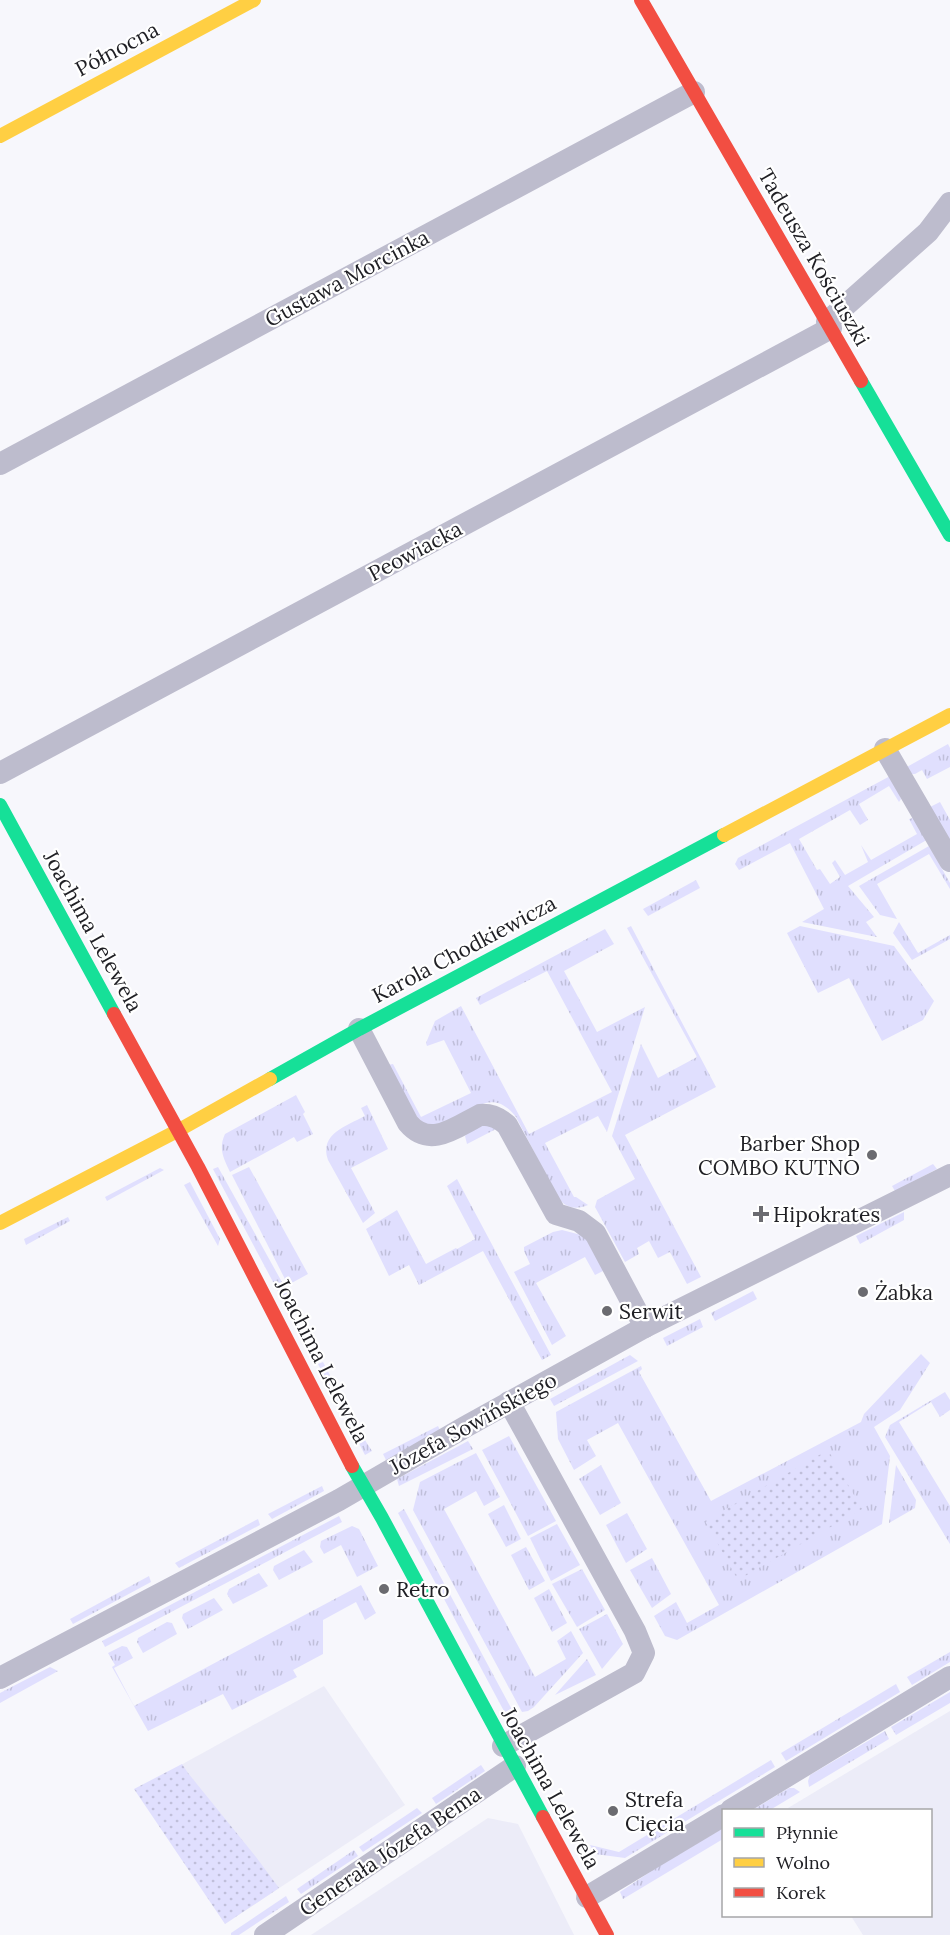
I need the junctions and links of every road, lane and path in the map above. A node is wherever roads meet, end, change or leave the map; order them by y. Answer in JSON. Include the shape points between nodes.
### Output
{"nodes":[{"id":1,"x":254,"y":0,"type":"edge"},
{"id":2,"x":641,"y":0,"type":"edge"},
{"id":3,"x":694,"y":92,"type":"junction"},
{"id":4,"x":0,"y":136,"type":"edge"},
{"id":5,"x":950,"y":203,"type":"edge"},
{"id":6,"x":829,"y":325,"type":"junction"},
{"id":7,"x":0,"y":464,"type":"edge"},
{"id":8,"x":950,"y":535,"type":"edge"},
{"id":9,"x":950,"y":715,"type":"edge"},
{"id":10,"x":885,"y":749,"type":"junction"},
{"id":11,"x":0,"y":773,"type":"edge"},
{"id":12,"x":0,"y":805,"type":"edge"},
{"id":13,"x":950,"y":861,"type":"edge"},
{"id":14,"x":359,"y":1029,"type":"junction"},
{"id":15,"x":178,"y":1130,"type":"junction"},
{"id":16,"x":950,"y":1175,"type":"edge"},
{"id":17,"x":0,"y":1223,"type":"edge"},
{"id":18,"x":645,"y":1328,"type":"junction"},
{"id":19,"x":510,"y":1402,"type":"junction"},
{"id":20,"x":363,"y":1486,"type":"junction"},
{"id":21,"x":950,"y":1677,"type":"edge"},
{"id":22,"x":0,"y":1678,"type":"edge"},
{"id":23,"x":503,"y":1746,"type":"junction"},
{"id":24,"x":515,"y":1767,"type":"junction"},
{"id":25,"x":733,"y":1809,"type":"edge"},
{"id":26,"x":722,"y":1816,"type":"edge"},
{"id":27,"x":587,"y":1897,"type":"junction"},
{"id":28,"x":265,"y":1935,"type":"edge"},
{"id":29,"x":607,"y":1935,"type":"edge"}],
"edges":[{"from":1,"to":4,"type":"street","name":"Północna"},
{"from":2,"to":3,"type":"street","name":"Tadeusza Kościuszki"},
{"from":3,"to":6,"type":"street","name":"Tadeusza Kościuszki"},
{"from":3,"to":7,"type":"street","name":"Gustawa Morcinka"},
{"from":5,"to":6,"type":"street","name":"Peowiacka","via":[[928,232]]},
{"from":6,"to":8,"type":"street","name":"Tadeusza Kościuszki"},
{"from":6,"to":11,"type":"street","name":"Peowiacka"},
{"from":9,"to":10,"type":"street","name":"Karola Chodkiewicza"},
{"from":10,"to":13,"type":"street"},
{"from":10,"to":14,"type":"street","name":"Karola Chodkiewicza"},
{"from":12,"to":15,"type":"street","name":"Joachima Lelewela"},
{"from":14,"to":15,"type":"street","name":"Karola Chodkiewicza"},
{"from":14,"to":18,"type":"street","via":[[408,1122],[418,1132],[439,1135],[487,1114],[507,1125],[556,1214],[584,1224],[600,1239]]},
{"from":15,"to":17,"type":"street","name":"Karola Chodkiewicza"},
{"from":15,"to":20,"type":"street","name":"Joachima Lelewela"},
{"from":16,"to":18,"type":"street","name":"Józefa Sowińskiego"},
{"from":18,"to":19,"type":"street","name":"Józefa Sowińskiego"},
{"from":19,"to":20,"type":"street","name":"Józefa Sowińskiego"},
{"from":19,"to":23,"type":"street","via":[[644,1653],[634,1672]]},
{"from":20,"to":22,"type":"street","name":"Józefa Sowińskiego"},
{"from":20,"to":23,"type":"street","name":"Joachima Lelewela"},
{"from":21,"to":25,"type":"street"},
{"from":23,"to":24,"type":"street","name":"Joachima Lelewela"},
{"from":24,"to":27,"type":"street","name":"Joachima Lelewela"},
{"from":24,"to":28,"type":"street","name":"Generała Józefa Bema"},
{"from":26,"to":27,"type":"street"},
{"from":27,"to":29,"type":"street","name":"Joachima Lelewela"}]}
